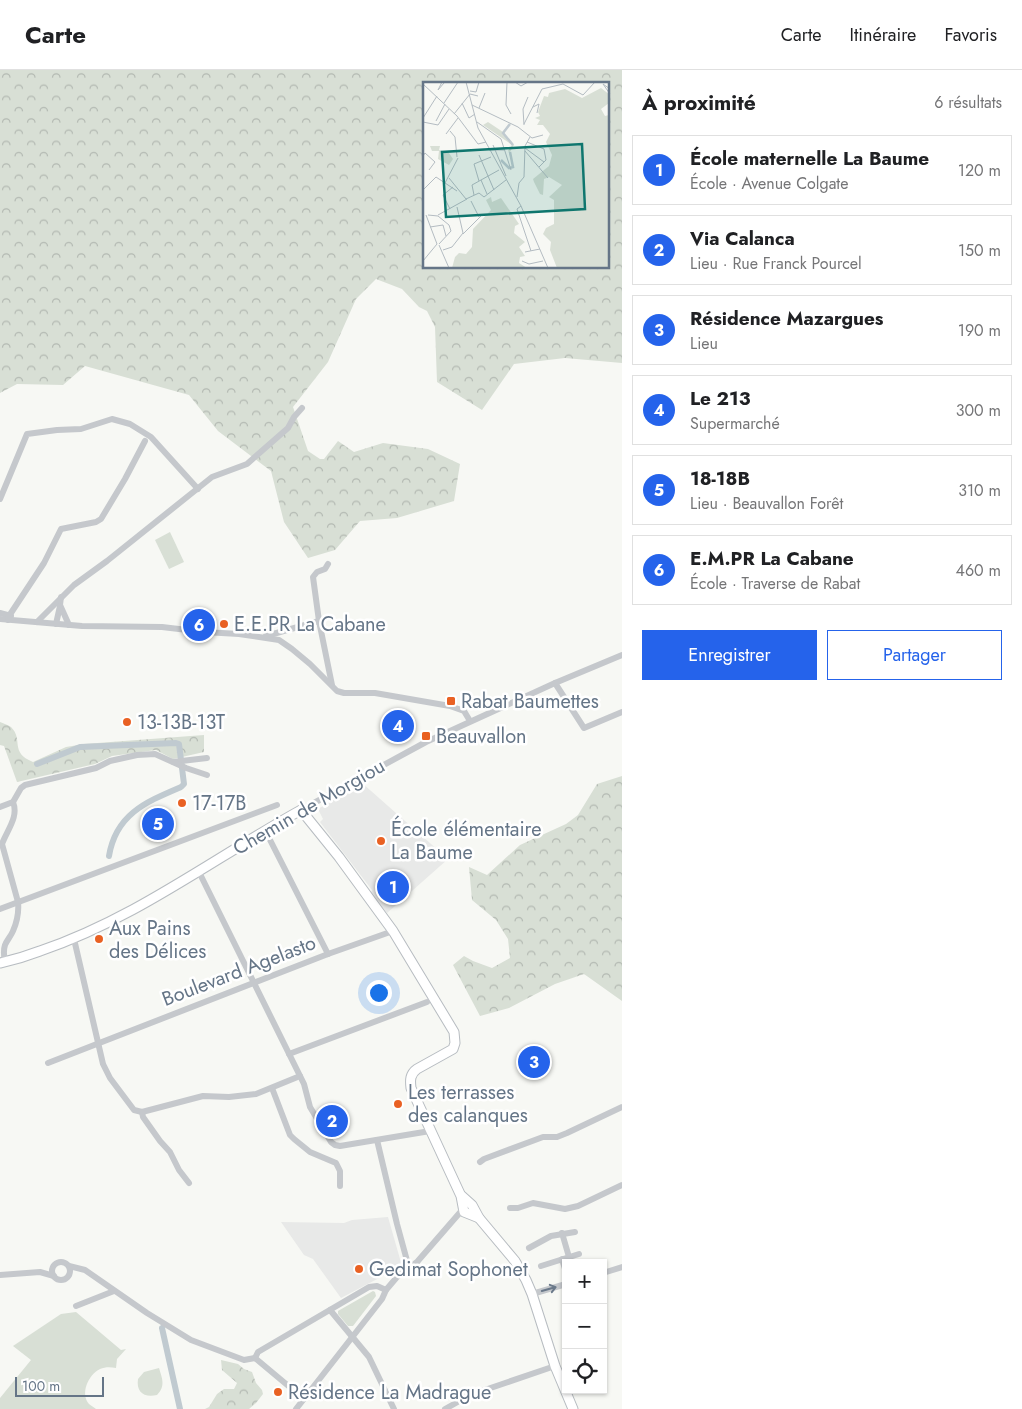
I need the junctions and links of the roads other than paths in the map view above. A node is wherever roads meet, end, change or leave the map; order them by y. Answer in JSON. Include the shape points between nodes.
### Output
{"nodes":[{"id":1,"x":302,"y":408,"type":"dead end"},
{"id":2,"x":148,"y":439,"type":"junction"},
{"id":3,"x":198,"y":489,"type":"junction"},
{"id":4,"x":0,"y":499,"type":"edge"},
{"id":5,"x":328,"y":564,"type":"dead end"},
{"id":6,"x":61,"y":597,"type":"junction"},
{"id":7,"x":60,"y":605,"type":"junction"},
{"id":8,"x":0,"y":613,"type":"edge"},
{"id":9,"x":8,"y":618,"type":"junction"},
{"id":10,"x":0,"y":619,"type":"edge"},
{"id":11,"x":319,"y":621,"type":"junction"},
{"id":12,"x":37,"y":622,"type":"junction"},
{"id":13,"x":56,"y":624,"type":"junction"},
{"id":14,"x":69,"y":625,"type":"junction"},
{"id":15,"x":262,"y":637,"type":"junction"},
{"id":16,"x":622,"y":655,"type":"edge"},
{"id":17,"x":554,"y":683,"type":"junction"},
{"id":18,"x":332,"y":687,"type":"junction"},
{"id":19,"x":622,"y":712,"type":"edge"},
{"id":20,"x":470,"y":721,"type":"junction"},
{"id":21,"x":207,"y":758,"type":"dead end"},
{"id":22,"x":172,"y":762,"type":"junction"},
{"id":23,"x":208,"y":775,"type":"dead end"},
{"id":24,"x":13,"y":802,"type":"junction"},
{"id":25,"x":277,"y":804,"type":"dead end"},
{"id":26,"x":0,"y":807,"type":"edge"},
{"id":27,"x":301,"y":810,"type":"junction"},
{"id":28,"x":266,"y":830,"type":"junction"},
{"id":29,"x":199,"y":872,"type":"junction"},
{"id":30,"x":18,"y":902,"type":"junction"},
{"id":31,"x":0,"y":909,"type":"edge"},
{"id":32,"x":393,"y":930,"type":"junction"},
{"id":33,"x":74,"y":940,"type":"junction"},
{"id":34,"x":328,"y":954,"type":"junction"},
{"id":35,"x":2,"y":963,"type":"edge"},
{"id":36,"x":254,"y":983,"type":"junction"},
{"id":37,"x":427,"y":1002,"type":"dead end"},
{"id":38,"x":98,"y":1044,"type":"junction"},
{"id":39,"x":289,"y":1054,"type":"junction"},
{"id":40,"x":48,"y":1063,"type":"dead end"},
{"id":41,"x":300,"y":1076,"type":"junction"},
{"id":42,"x":272,"y":1088,"type":"junction"},
{"id":43,"x":622,"y":1107,"type":"edge"},
{"id":44,"x":141,"y":1112,"type":"junction"},
{"id":45,"x":430,"y":1130,"type":"junction"},
{"id":46,"x":376,"y":1140,"type":"junction"},
{"id":47,"x":480,"y":1162,"type":"dead end"},
{"id":48,"x":188,"y":1183,"type":"dead end"},
{"id":49,"x":622,"y":1185,"type":"edge"},
{"id":50,"x":340,"y":1186,"type":"dead end"},
{"id":51,"x":510,"y":1208,"type":"dead end"},
{"id":52,"x":469,"y":1211,"type":"junction"},
{"id":53,"x":575,"y":1232,"type":"dead end"},
{"id":54,"x":562,"y":1234,"type":"junction"},
{"id":55,"x":529,"y":1248,"type":"dead end"},
{"id":56,"x":579,"y":1254,"type":"dead end"},
{"id":57,"x":566,"y":1258,"type":"junction"},
{"id":58,"x":54,"y":1265,"type":"junction"},
{"id":59,"x":541,"y":1266,"type":"dead end"},
{"id":60,"x":622,"y":1267,"type":"edge"},
{"id":61,"x":409,"y":1268,"type":"junction"},
{"id":62,"x":70,"y":1269,"type":"junction"},
{"id":63,"x":40,"y":1272,"type":"junction"},
{"id":64,"x":607,"y":1272,"type":"edge"},
{"id":65,"x":0,"y":1275,"type":"edge"},
{"id":66,"x":54,"y":1276,"type":"junction"},
{"id":67,"x":562,"y":1285,"type":"edge"},
{"id":68,"x":386,"y":1290,"type":"junction"},
{"id":69,"x":114,"y":1291,"type":"junction"},
{"id":70,"x":532,"y":1294,"type":"junction"},
{"id":71,"x":76,"y":1306,"type":"dead end"},
{"id":72,"x":330,"y":1310,"type":"junction"},
{"id":73,"x":352,"y":1337,"type":"junction"},
{"id":74,"x":255,"y":1358,"type":"junction"},
{"id":75,"x":555,"y":1366,"type":"junction"},
{"id":76,"x":304,"y":1398,"type":"junction"},
{"id":77,"x":296,"y":1409,"type":"edge"},
{"id":78,"x":394,"y":1409,"type":"edge"},
{"id":79,"x":445,"y":1409,"type":"edge"},
{"id":80,"x":573,"y":1409,"type":"edge"}],
"edges":[{"from":1,"to":3,"type":"street","via":[[288,428],[247,464],[212,477]]},
{"from":2,"to":3,"type":"street"},
{"from":2,"to":4,"type":"street","via":[[141,430],[112,419],[81,429],[27,434]]},
{"from":2,"to":9,"type":"street","via":[[101,519],[61,529],[44,563]]},
{"from":3,"to":6,"type":"street"},
{"from":5,"to":11,"type":"street","via":[[313,577]]},
{"from":6,"to":7,"type":"street"},
{"from":6,"to":12,"type":"street"},
{"from":7,"to":13,"type":"street"},
{"from":7,"to":14,"type":"street"},
{"from":8,"to":9,"type":"street"},
{"from":9,"to":10,"type":"street"},
{"from":9,"to":12,"type":"street"},
{"from":11,"to":15,"type":"street"},
{"from":11,"to":18,"type":"street"},
{"from":12,"to":13,"type":"street"},
{"from":13,"to":14,"type":"street"},
{"from":14,"to":15,"type":"street","via":[[162,627]]},
{"from":15,"to":18,"type":"street","via":[[286,644]]},
{"from":16,"to":17,"type":"street","name":"Chemin de Morgiou"},
{"from":17,"to":19,"type":"street","via":[[584,728]]},
{"from":17,"to":20,"type":"street","name":"Chemin de Morgiou"},
{"from":18,"to":20,"type":"street","via":[[344,693],[374,693],[450,706],[464,711]]},
{"from":20,"to":27,"type":"street","name":"Chemin de Morgiou"},
{"from":21,"to":22,"type":"street"},
{"from":22,"to":23,"type":"street"},
{"from":22,"to":24,"type":"street","via":[[155,754],[110,761],[96,768],[25,785]]},
{"from":24,"to":26,"type":"street"},
{"from":24,"to":30,"type":"street","via":[[16,808],[14,818],[2,848]]},
{"from":25,"to":30,"type":"street"},
{"from":27,"to":28,"type":"street","name":"Chemin de Morgiou"},
{"from":27,"to":32,"type":"street"},
{"from":28,"to":29,"type":"street","name":"Chemin de Morgiou"},
{"from":28,"to":34,"type":"street"},
{"from":29,"to":33,"type":"street","name":"Chemin de Morgiou"},
{"from":29,"to":36,"type":"street"},
{"from":30,"to":31,"type":"street"},
{"from":30,"to":35,"type":"street","via":[[17,919],[5,944]]},
{"from":32,"to":34,"type":"street","name":"Boulevard Agelasto"},
{"from":32,"to":45,"type":"street","via":[[452,1027],[455,1038],[452,1049],[417,1069],[410,1079]]},
{"from":33,"to":35,"type":"street","name":"Chemin de Morgiou"},
{"from":33,"to":38,"type":"street"},
{"from":34,"to":36,"type":"street","name":"Boulevard Agelasto"},
{"from":36,"to":38,"type":"street","name":"Boulevard Agelasto"},
{"from":36,"to":39,"type":"street"},
{"from":37,"to":39,"type":"street"},
{"from":38,"to":40,"type":"street","name":"Boulevard Agelasto"},
{"from":38,"to":44,"type":"street","via":[[110,1078],[131,1108]]},
{"from":39,"to":41,"type":"street"},
{"from":41,"to":42,"type":"street"},
{"from":41,"to":46,"type":"street","via":[[310,1106],[335,1145]]},
{"from":42,"to":44,"type":"street","via":[[256,1094],[203,1096]]},
{"from":42,"to":50,"type":"street","via":[[290,1135],[310,1152],[336,1163],[340,1171]]},
{"from":43,"to":47,"type":"street","via":[[557,1137],[543,1137]]},
{"from":44,"to":48,"type":"street"},
{"from":45,"to":46,"type":"street"},
{"from":45,"to":52,"type":"street"},
{"from":46,"to":61,"type":"street"},
{"from":49,"to":51,"type":"street","via":[[566,1209],[532,1204]]},
{"from":52,"to":61,"type":"street","via":[[456,1218]]},
{"from":52,"to":70,"type":"street","via":[[514,1261]]},
{"from":53,"to":54,"type":"street"},
{"from":54,"to":55,"type":"street"},
{"from":54,"to":57,"type":"street"},
{"from":56,"to":57,"type":"street"},
{"from":57,"to":59,"type":"street"},
{"from":58,"to":62,"type":"street","via":[[61,1262]]},
{"from":58,"to":63,"type":"street"},
{"from":58,"to":66,"type":"street"},
{"from":60,"to":64,"type":"street"},
{"from":61,"to":68,"type":"street"},
{"from":62,"to":66,"type":"street","via":[[69,1276],[63,1280]]},
{"from":62,"to":69,"type":"street","via":[[85,1270]]},
{"from":63,"to":65,"type":"street"},
{"from":63,"to":66,"type":"street"},
{"from":70,"to":67,"type":"street","one_way":true},
{"from":68,"to":72,"type":"street","via":[[369,1287]]},
{"from":68,"to":73,"type":"street"},
{"from":69,"to":71,"type":"street"},
{"from":69,"to":74,"type":"street","via":[[191,1340],[244,1360]]},
{"from":70,"to":75,"type":"street"},
{"from":72,"to":73,"type":"street"},
{"from":72,"to":74,"type":"street","via":[[258,1352]]},
{"from":73,"to":76,"type":"street"},
{"from":73,"to":78,"type":"street","via":[[369,1357]]},
{"from":74,"to":76,"type":"street"},
{"from":75,"to":79,"type":"street","via":[[470,1395]]},
{"from":75,"to":80,"type":"street"},
{"from":76,"to":77,"type":"street"}]}
